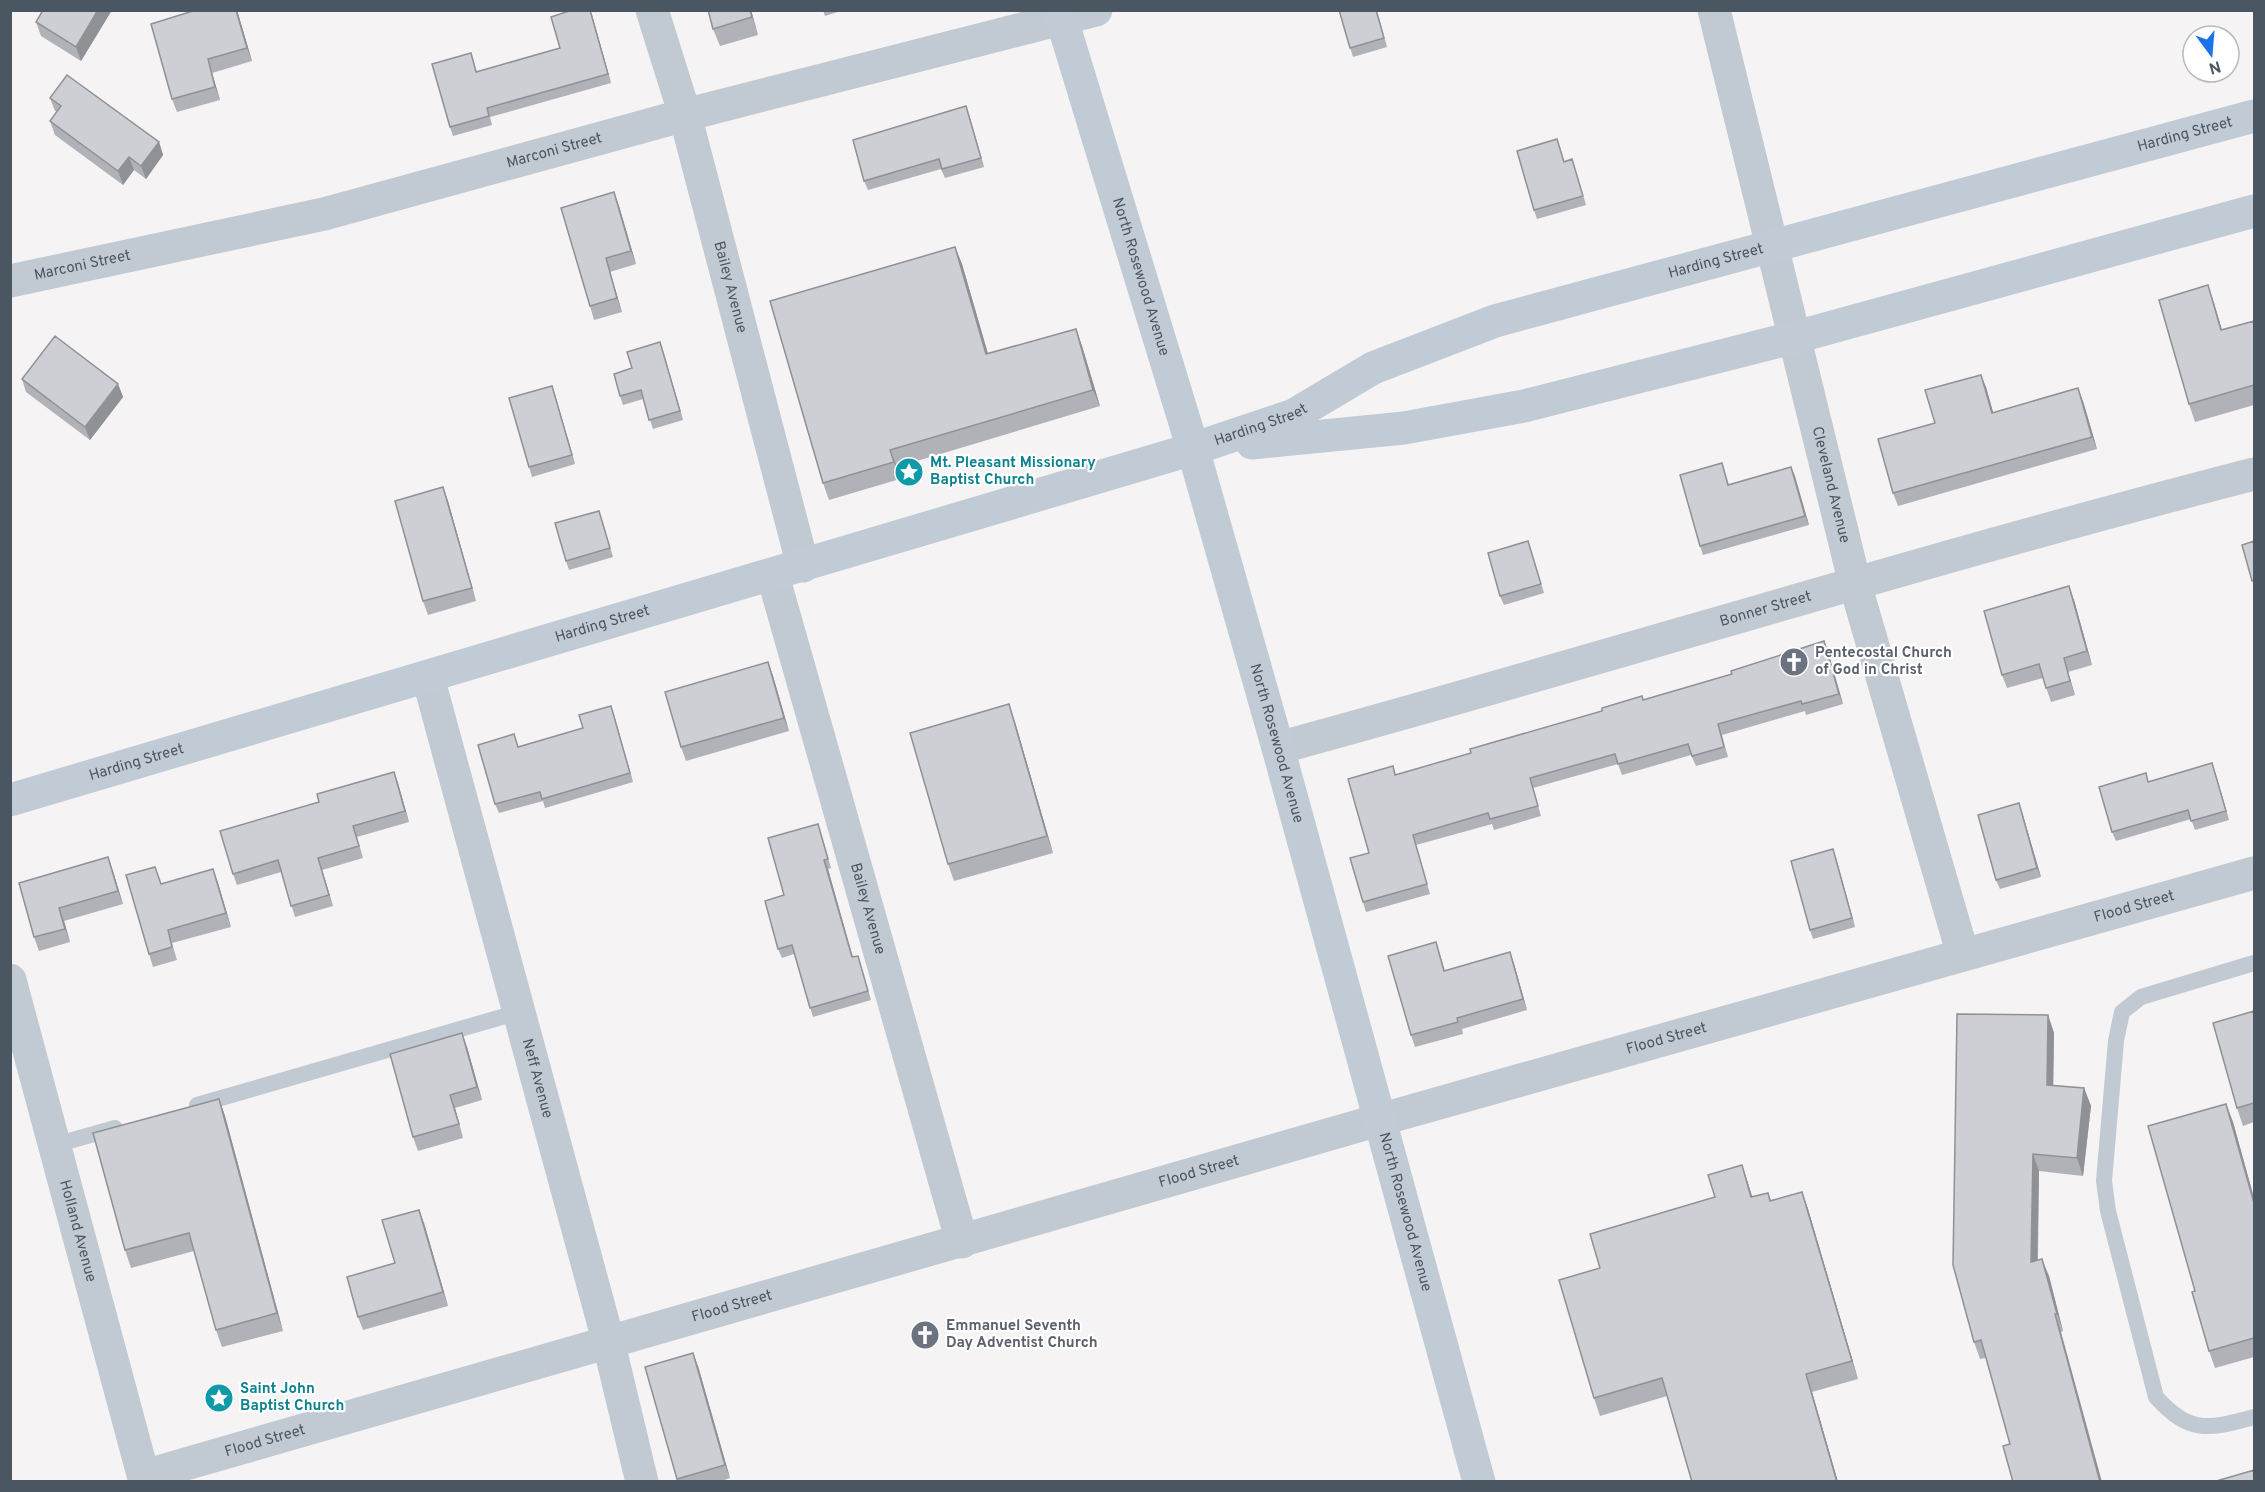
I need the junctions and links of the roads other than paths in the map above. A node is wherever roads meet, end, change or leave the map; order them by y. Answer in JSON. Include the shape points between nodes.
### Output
{"nodes":[{"id":1,"x":652,"y":10,"type":"edge"},
{"id":2,"x":1096,"y":10,"type":"edge"},
{"id":3,"x":1714,"y":10,"type":"edge"},
{"id":4,"x":1061,"y":15,"type":"edge"},
{"id":5,"x":685,"y":115,"type":"junction"},
{"id":6,"x":2254,"y":116,"type":"edge"},
{"id":7,"x":2254,"y":211,"type":"edge"},
{"id":8,"x":1774,"y":245,"type":"junction"},
{"id":9,"x":10,"y":281,"type":"edge"},
{"id":10,"x":1796,"y":337,"type":"junction"},
{"id":11,"x":1193,"y":449,"type":"junction"},
{"id":12,"x":2254,"y":474,"type":"edge"},
{"id":13,"x":788,"y":571,"type":"junction"},
{"id":14,"x":1855,"y":584,"type":"junction"},
{"id":15,"x":428,"y":677,"type":"junction"},
{"id":16,"x":1278,"y":748,"type":"junction"},
{"id":17,"x":10,"y":800,"type":"edge"},
{"id":18,"x":2254,"y":873,"type":"edge"},
{"id":19,"x":1963,"y":956,"type":"junction"},
{"id":20,"x":2254,"y":963,"type":"edge"},
{"id":21,"x":10,"y":980,"type":"edge"},
{"id":22,"x":519,"y":1012,"type":"junction"},
{"id":23,"x":180,"y":1110,"type":"edge"},
{"id":24,"x":1379,"y":1120,"type":"junction"},
{"id":25,"x":134,"y":1123,"type":"edge"},
{"id":26,"x":55,"y":1145,"type":"junction"},
{"id":27,"x":962,"y":1242,"type":"junction"},
{"id":28,"x":608,"y":1340,"type":"junction"},
{"id":29,"x":2254,"y":1417,"type":"edge"},
{"id":30,"x":145,"y":1479,"type":"edge"},
{"id":31,"x":642,"y":1482,"type":"edge"},
{"id":32,"x":1479,"y":1482,"type":"edge"}],
"edges":[{"from":1,"to":5,"type":"street","name":"Bailey Avenue"},
{"from":2,"to":4,"type":"street","name":"Marconi Street"},
{"from":3,"to":8,"type":"street","name":"Cleveland Avenue"},
{"from":4,"to":5,"type":"street","name":"Marconi Street"},
{"from":4,"to":11,"type":"street","name":"North Rosewood Avenue"},
{"from":5,"to":9,"type":"street","name":"Marconi Street","via":[[324,214]]},
{"from":5,"to":13,"type":"street","name":"Bailey Avenue"},
{"from":6,"to":8,"type":"street","name":"Harding Street"},
{"from":7,"to":10,"type":"street","name":"Harding Street"},
{"from":8,"to":10,"type":"street","name":"Cleveland Avenue"},
{"from":8,"to":11,"type":"street","name":"Harding Street","via":[[1495,321],[1373,368],[1294,415]]},
{"from":10,"to":11,"type":"street","name":"Harding Street","via":[[1524,406],[1404,428]]},
{"from":10,"to":14,"type":"street","name":"Cleveland Avenue"},
{"from":11,"to":13,"type":"street","name":"Harding Street"},
{"from":11,"to":16,"type":"street","name":"North Rosewood Avenue"},
{"from":12,"to":14,"type":"street","name":"Bonner Street"},
{"from":13,"to":15,"type":"street","name":"Harding Street"},
{"from":13,"to":27,"type":"street","name":"Bailey Avenue"},
{"from":14,"to":16,"type":"street","name":"Bonner Street","via":[[1508,686]]},
{"from":14,"to":19,"type":"street","name":"Cleveland Avenue"},
{"from":15,"to":17,"type":"street","name":"Harding Street"},
{"from":15,"to":22,"type":"street","name":"Neff Avenue"},
{"from":16,"to":24,"type":"street","name":"North Rosewood Avenue"},
{"from":18,"to":19,"type":"street","name":"Flood Street"},
{"from":19,"to":24,"type":"street","name":"Flood Street"},
{"from":20,"to":29,"type":"lane","via":[[2141,997],[2122,1012],[2104,1181],[2156,1397],[2173,1416],[2194,1425],[2216,1428]]},
{"from":21,"to":26,"type":"street","name":"Holland Avenue"},
{"from":22,"to":23,"type":"lane"},
{"from":22,"to":28,"type":"street","name":"Neff Avenue"},
{"from":24,"to":27,"type":"street","name":"Flood Street"},
{"from":24,"to":32,"type":"street","name":"North Rosewood Avenue"},
{"from":25,"to":26,"type":"lane"},
{"from":26,"to":30,"type":"street","name":"Holland Avenue"},
{"from":27,"to":28,"type":"street","name":"Flood Street"},
{"from":28,"to":30,"type":"street","name":"Flood Street"},
{"from":28,"to":31,"type":"street","name":"Neff Avenue"}]}
